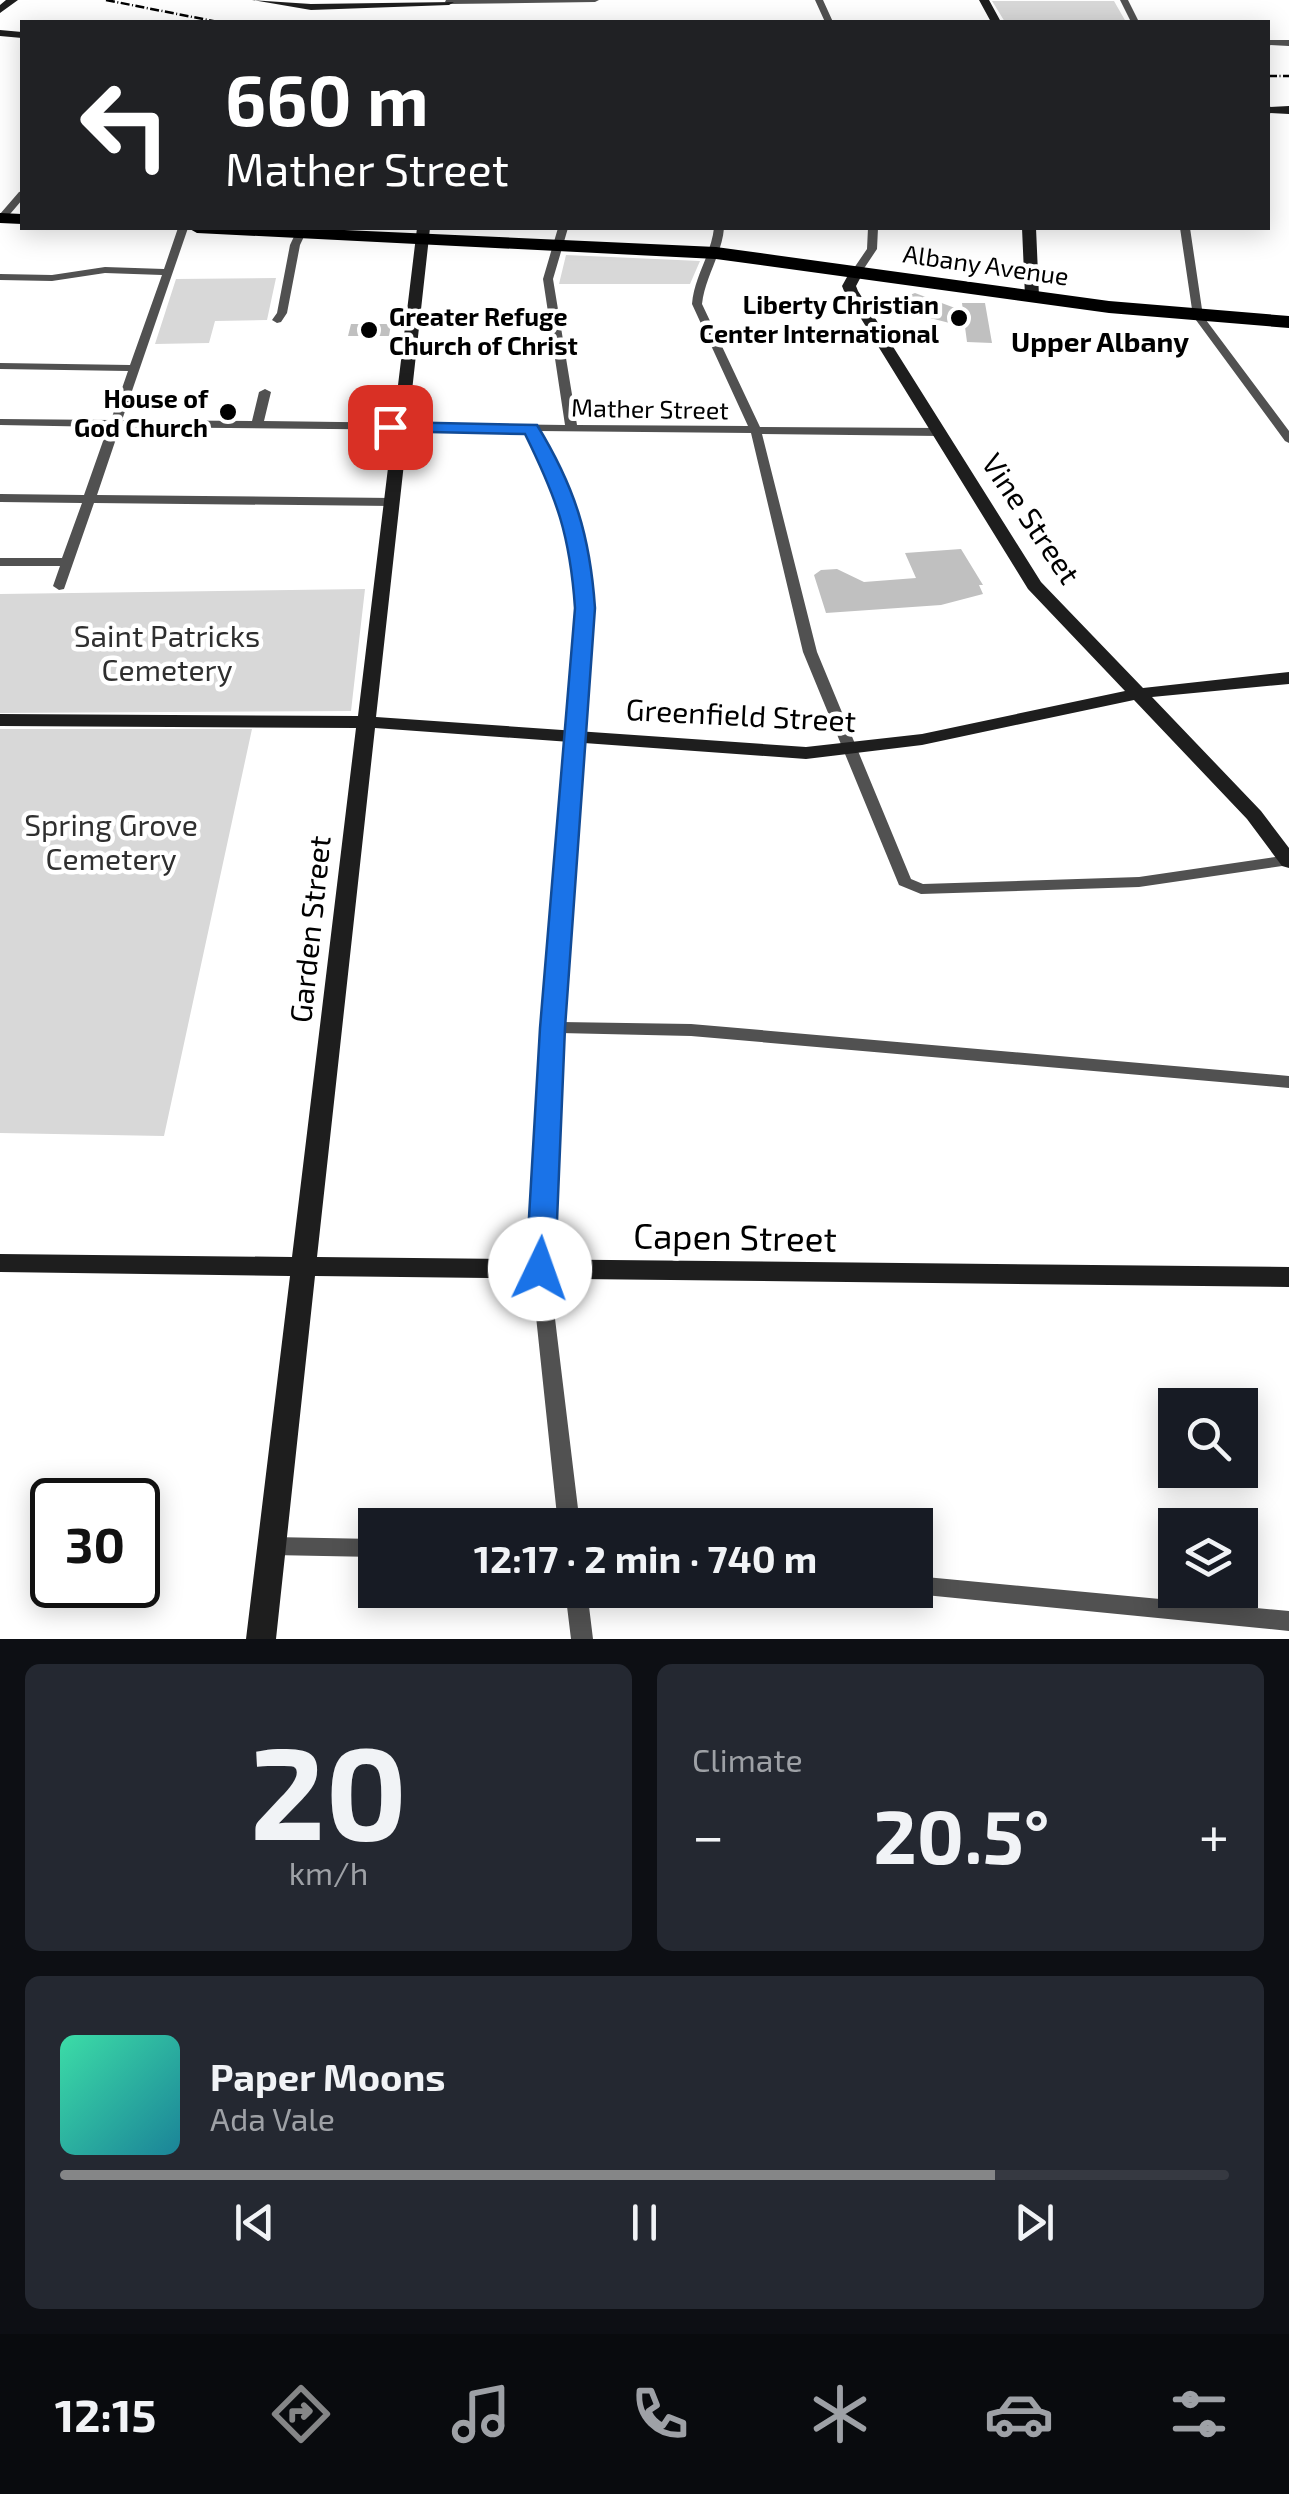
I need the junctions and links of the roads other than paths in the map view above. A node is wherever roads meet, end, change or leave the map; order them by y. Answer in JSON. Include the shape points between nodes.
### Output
{"nodes":[{"id":1,"x":13,"y":0,"type":"edge"},
{"id":2,"x":257,"y":0,"type":"edge"},
{"id":3,"x":595,"y":0,"type":"edge"},
{"id":4,"x":449,"y":1,"type":"edge"},
{"id":5,"x":476,"y":2,"type":"edge"},
{"id":6,"x":0,"y":10,"type":"edge"},
{"id":7,"x":447,"y":16,"type":"dead end"},
{"id":8,"x":20,"y":196,"type":"edge"},
{"id":9,"x":1,"y":218,"type":"edge"},
{"id":10,"x":182,"y":230,"type":"edge"},
{"id":11,"x":302,"y":230,"type":"edge"},
{"id":12,"x":718,"y":230,"type":"edge"},
{"id":13,"x":873,"y":230,"type":"edge"},
{"id":14,"x":1030,"y":230,"type":"edge"},
{"id":15,"x":1185,"y":230,"type":"edge"},
{"id":16,"x":423,"y":233,"type":"edge"},
{"id":17,"x":562,"y":236,"type":"edge"},
{"id":18,"x":716,"y":253,"type":"junction"},
{"id":19,"x":857,"y":271,"type":"junction"},
{"id":20,"x":166,"y":272,"type":"junction"},
{"id":21,"x":0,"y":278,"type":"edge"},
{"id":22,"x":1032,"y":296,"type":"junction"},
{"id":23,"x":1198,"y":316,"type":"junction"},
{"id":24,"x":277,"y":320,"type":"dead end"},
{"id":25,"x":1289,"y":322,"type":"edge"},
{"id":26,"x":0,"y":366,"type":"edge"},
{"id":27,"x":135,"y":368,"type":"junction"},
{"id":28,"x":265,"y":392,"type":"dead end"},
{"id":29,"x":0,"y":422,"type":"edge"},
{"id":30,"x":116,"y":424,"type":"junction"},
{"id":31,"x":257,"y":426,"type":"junction"},
{"id":32,"x":400,"y":427,"type":"junction"},
{"id":33,"x":531,"y":429,"type":"junction"},
{"id":34,"x":572,"y":429,"type":"junction"},
{"id":35,"x":756,"y":431,"type":"junction"},
{"id":36,"x":940,"y":432,"type":"junction"},
{"id":37,"x":1289,"y":439,"type":"edge"},
{"id":38,"x":0,"y":498,"type":"edge"},
{"id":39,"x":90,"y":500,"type":"junction"},
{"id":40,"x":393,"y":502,"type":"junction"},
{"id":41,"x":0,"y":562,"type":"edge"},
{"id":42,"x":68,"y":562,"type":"junction"},
{"id":43,"x":59,"y":586,"type":"dead end"},
{"id":44,"x":1289,"y":678,"type":"edge"},
{"id":45,"x":1139,"y":694,"type":"junction"},
{"id":46,"x":0,"y":720,"type":"edge"},
{"id":47,"x":364,"y":722,"type":"junction"},
{"id":48,"x":577,"y":735,"type":"junction"},
{"id":49,"x":852,"y":752,"type":"junction"},
{"id":50,"x":1289,"y":860,"type":"edge"},
{"id":51,"x":552,"y":1028,"type":"junction"},
{"id":52,"x":1289,"y":1082,"type":"edge"},
{"id":53,"x":0,"y":1263,"type":"edge"},
{"id":54,"x":304,"y":1266,"type":"junction"},
{"id":55,"x":540,"y":1269,"type":"junction"},
{"id":56,"x":1289,"y":1277,"type":"edge"},
{"id":57,"x":566,"y":1508,"type":"edge"},
{"id":58,"x":272,"y":1546,"type":"junction"},
{"id":59,"x":358,"y":1548,"type":"edge"},
{"id":60,"x":933,"y":1587,"type":"edge"},
{"id":61,"x":578,"y":1608,"type":"edge"},
{"id":62,"x":1289,"y":1621,"type":"edge"},
{"id":63,"x":262,"y":1639,"type":"edge"},
{"id":64,"x":582,"y":1639,"type":"edge"}],
"edges":[{"from":1,"to":6,"type":"street"},
{"from":2,"to":4,"type":"street","via":[[311,7]]},
{"from":3,"to":5,"type":"street"},
{"from":4,"to":5,"type":"street"},
{"from":4,"to":7,"type":"street"},
{"from":8,"to":9,"type":"street"},
{"from":10,"to":20,"type":"street"},
{"from":11,"to":16,"type":"highway","name":"Albany Avenue"},
{"from":11,"to":24,"type":"street"},
{"from":12,"to":18,"type":"street"},
{"from":13,"to":19,"type":"street","via":[[872,249]]},
{"from":14,"to":22,"type":"street"},
{"from":15,"to":23,"type":"street"},
{"from":16,"to":17,"type":"highway","name":"Albany Avenue"},
{"from":16,"to":32,"type":"street","name":"Garden Street"},
{"from":17,"to":18,"type":"highway","name":"Albany Avenue"},
{"from":17,"to":34,"type":"street","via":[[548,279]]},
{"from":18,"to":19,"type":"highway","name":"Albany Avenue"},
{"from":18,"to":35,"type":"street","via":[[696,304]]},
{"from":19,"to":22,"type":"highway","name":"Albany Avenue"},
{"from":19,"to":36,"type":"street","name":"Vine Street","via":[[850,288]]},
{"from":20,"to":21,"type":"street"},
{"from":20,"to":27,"type":"street"},
{"from":22,"to":23,"type":"highway","name":"Albany Avenue"},
{"from":23,"to":25,"type":"highway","name":"Albany Avenue"},
{"from":23,"to":37,"type":"street"},
{"from":26,"to":27,"type":"street"},
{"from":27,"to":30,"type":"street"},
{"from":28,"to":31,"type":"street"},
{"from":29,"to":30,"type":"street","name":"Mather Street"},
{"from":30,"to":31,"type":"street","name":"Mather Street"},
{"from":30,"to":39,"type":"street"},
{"from":31,"to":32,"type":"street","name":"Mather Street"},
{"from":32,"to":33,"type":"street","name":"Mather Street"},
{"from":32,"to":40,"type":"street","name":"Garden Street"},
{"from":33,"to":34,"type":"street","name":"Mather Street"},
{"from":33,"to":48,"type":"street","via":[[581,550],[586,595]]},
{"from":34,"to":35,"type":"street","name":"Mather Street"},
{"from":35,"to":36,"type":"street","name":"Mather Street"},
{"from":35,"to":49,"type":"street","via":[[810,652]]},
{"from":36,"to":45,"type":"street","name":"Vine Street","via":[[1034,585]]},
{"from":38,"to":39,"type":"street"},
{"from":39,"to":40,"type":"street"},
{"from":39,"to":42,"type":"street"},
{"from":40,"to":47,"type":"street","name":"Garden Street"},
{"from":41,"to":42,"type":"street"},
{"from":42,"to":43,"type":"street"},
{"from":44,"to":45,"type":"street","name":"Greenfield Street"},
{"from":45,"to":49,"type":"street","name":"Greenfield Street"},
{"from":45,"to":50,"type":"street","name":"Vine Street"},
{"from":46,"to":47,"type":"street","name":"Greenfield Street"},
{"from":47,"to":48,"type":"street","name":"Greenfield Street"},
{"from":47,"to":54,"type":"street","name":"Garden Street"},
{"from":48,"to":49,"type":"street","name":"Greenfield Street"},
{"from":48,"to":51,"type":"street"},
{"from":49,"to":50,"type":"street","via":[[910,887],[1138,882]]},
{"from":51,"to":52,"type":"street","via":[[692,1030]]},
{"from":51,"to":55,"type":"street"},
{"from":53,"to":54,"type":"street","name":"Capen Street"},
{"from":54,"to":55,"type":"street","name":"Capen Street"},
{"from":54,"to":58,"type":"street","name":"Garden Street"},
{"from":55,"to":56,"type":"street","name":"Capen Street"},
{"from":55,"to":57,"type":"street"},
{"from":58,"to":59,"type":"street"},
{"from":58,"to":63,"type":"street","name":"Garden Street"},
{"from":60,"to":62,"type":"street"},
{"from":61,"to":64,"type":"street"}]}
